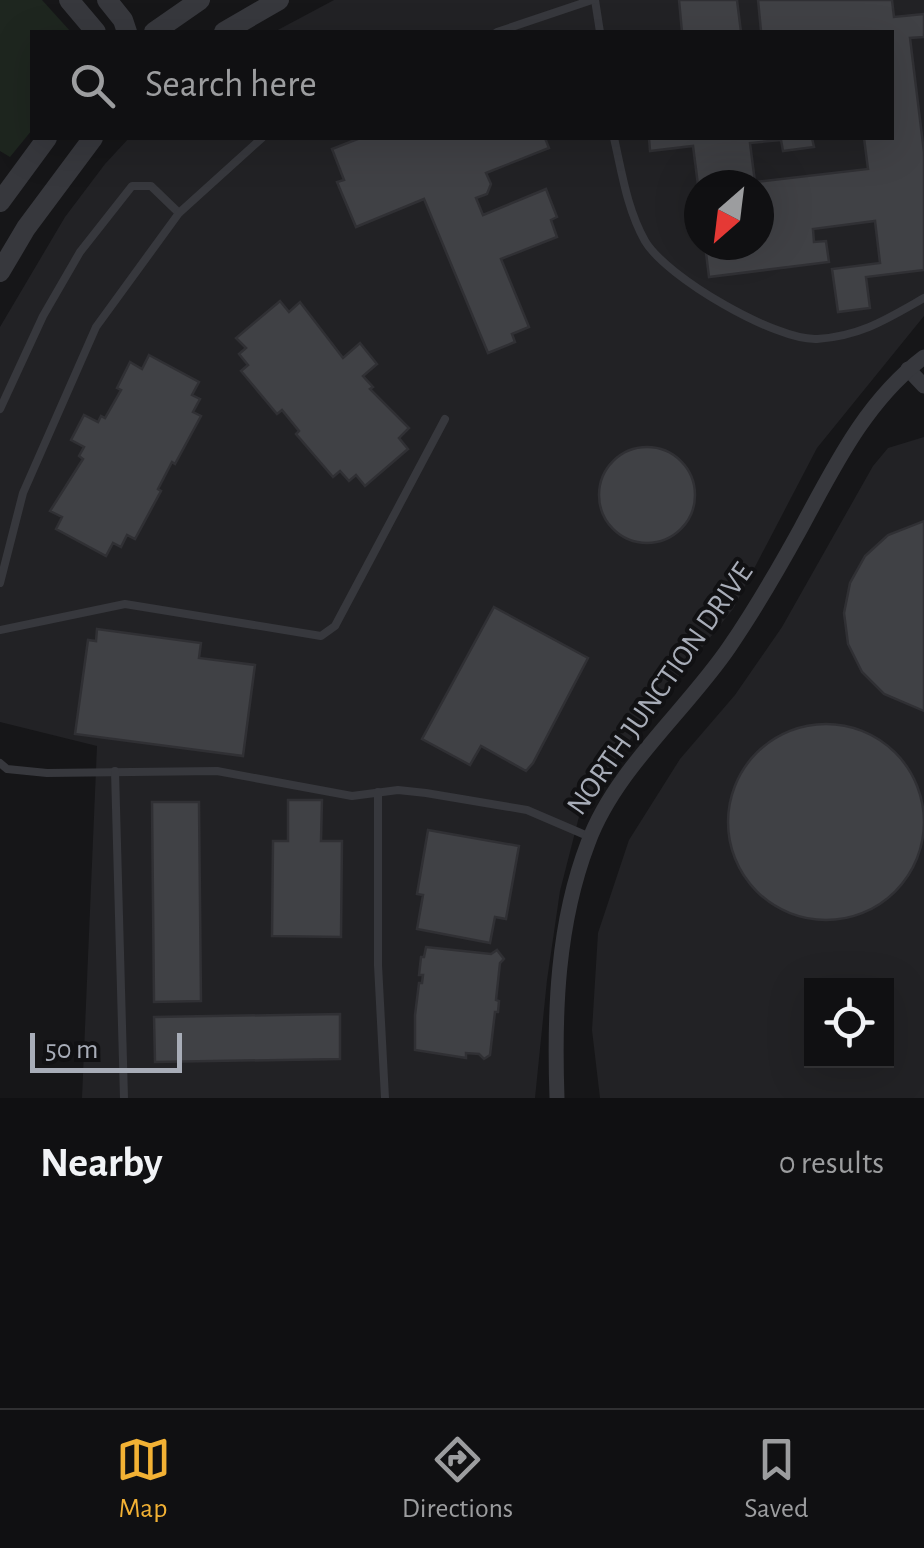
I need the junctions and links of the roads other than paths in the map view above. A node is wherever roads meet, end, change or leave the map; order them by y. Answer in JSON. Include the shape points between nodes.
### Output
{"nodes":[{"id":1,"x":69,"y":0,"type":"edge"},
{"id":2,"x":107,"y":0,"type":"edge"},
{"id":3,"x":200,"y":0,"type":"edge"},
{"id":4,"x":280,"y":0,"type":"edge"},
{"id":5,"x":594,"y":0,"type":"edge"},
{"id":6,"x":94,"y":30,"type":"edge"},
{"id":7,"x":126,"y":30,"type":"edge"},
{"id":8,"x":157,"y":30,"type":"edge"},
{"id":9,"x":228,"y":30,"type":"edge"},
{"id":10,"x":503,"y":30,"type":"edge"},
{"id":11,"x":600,"y":30,"type":"edge"},
{"id":12,"x":46,"y":140,"type":"edge"},
{"id":13,"x":92,"y":140,"type":"edge"},
{"id":14,"x":260,"y":140,"type":"edge"},
{"id":15,"x":614,"y":140,"type":"edge"},
{"id":16,"x":0,"y":202,"type":"edge"},
{"id":17,"x":180,"y":213,"type":"junction"},
{"id":18,"x":0,"y":272,"type":"edge"},
{"id":19,"x":924,"y":298,"type":"edge"},
{"id":20,"x":924,"y":357,"type":"edge"},
{"id":21,"x":908,"y":369,"type":"junction"},
{"id":22,"x":924,"y":386,"type":"edge"},
{"id":23,"x":0,"y":409,"type":"edge"},
{"id":24,"x":445,"y":419,"type":"dead end"},
{"id":25,"x":3,"y":559,"type":"edge"},
{"id":26,"x":0,"y":583,"type":"edge"},
{"id":27,"x":0,"y":630,"type":"edge"},
{"id":28,"x":0,"y":763,"type":"edge"},
{"id":29,"x":116,"y":772,"type":"junction"},
{"id":30,"x":378,"y":792,"type":"junction"},
{"id":31,"x":590,"y":837,"type":"junction"},
{"id":32,"x":124,"y":1098,"type":"edge"},
{"id":33,"x":385,"y":1098,"type":"edge"},
{"id":34,"x":557,"y":1098,"type":"edge"}],
"edges":[{"from":1,"to":6,"type":"street"},
{"from":2,"to":7,"type":"street"},
{"from":3,"to":8,"type":"street"},
{"from":4,"to":9,"type":"street"},
{"from":5,"to":10,"type":"lane"},
{"from":5,"to":11,"type":"lane"},
{"from":12,"to":16,"type":"street"},
{"from":13,"to":18,"type":"street"},
{"from":14,"to":17,"type":"lane"},
{"from":15,"to":19,"type":"lane","via":[[629,205],[646,243],[672,271],[714,299],[813,340],[870,329]]},
{"from":17,"to":23,"type":"lane","via":[[151,186],[132,186],[80,252]]},
{"from":17,"to":25,"type":"lane","via":[[96,327],[24,492]]},
{"from":20,"to":21,"type":"street","name":"NORTH JUNCTION DRIVE"},
{"from":21,"to":22,"type":"street"},
{"from":21,"to":31,"type":"street","name":"NORTH JUNCTION DRIVE","via":[[848,440],[729,648],[624,780]]},
{"from":24,"to":27,"type":"lane","via":[[335,626],[320,636],[125,604]]},
{"from":25,"to":26,"type":"lane"},
{"from":28,"to":29,"type":"lane","via":[[47,773]]},
{"from":29,"to":30,"type":"lane","via":[[217,771],[352,796]]},
{"from":29,"to":32,"type":"lane"},
{"from":30,"to":31,"type":"lane","via":[[527,810]]},
{"from":30,"to":33,"type":"lane"},
{"from":31,"to":34,"type":"street","name":"NORTH JUNCTION DRIVE","via":[[560,947]]}]}
